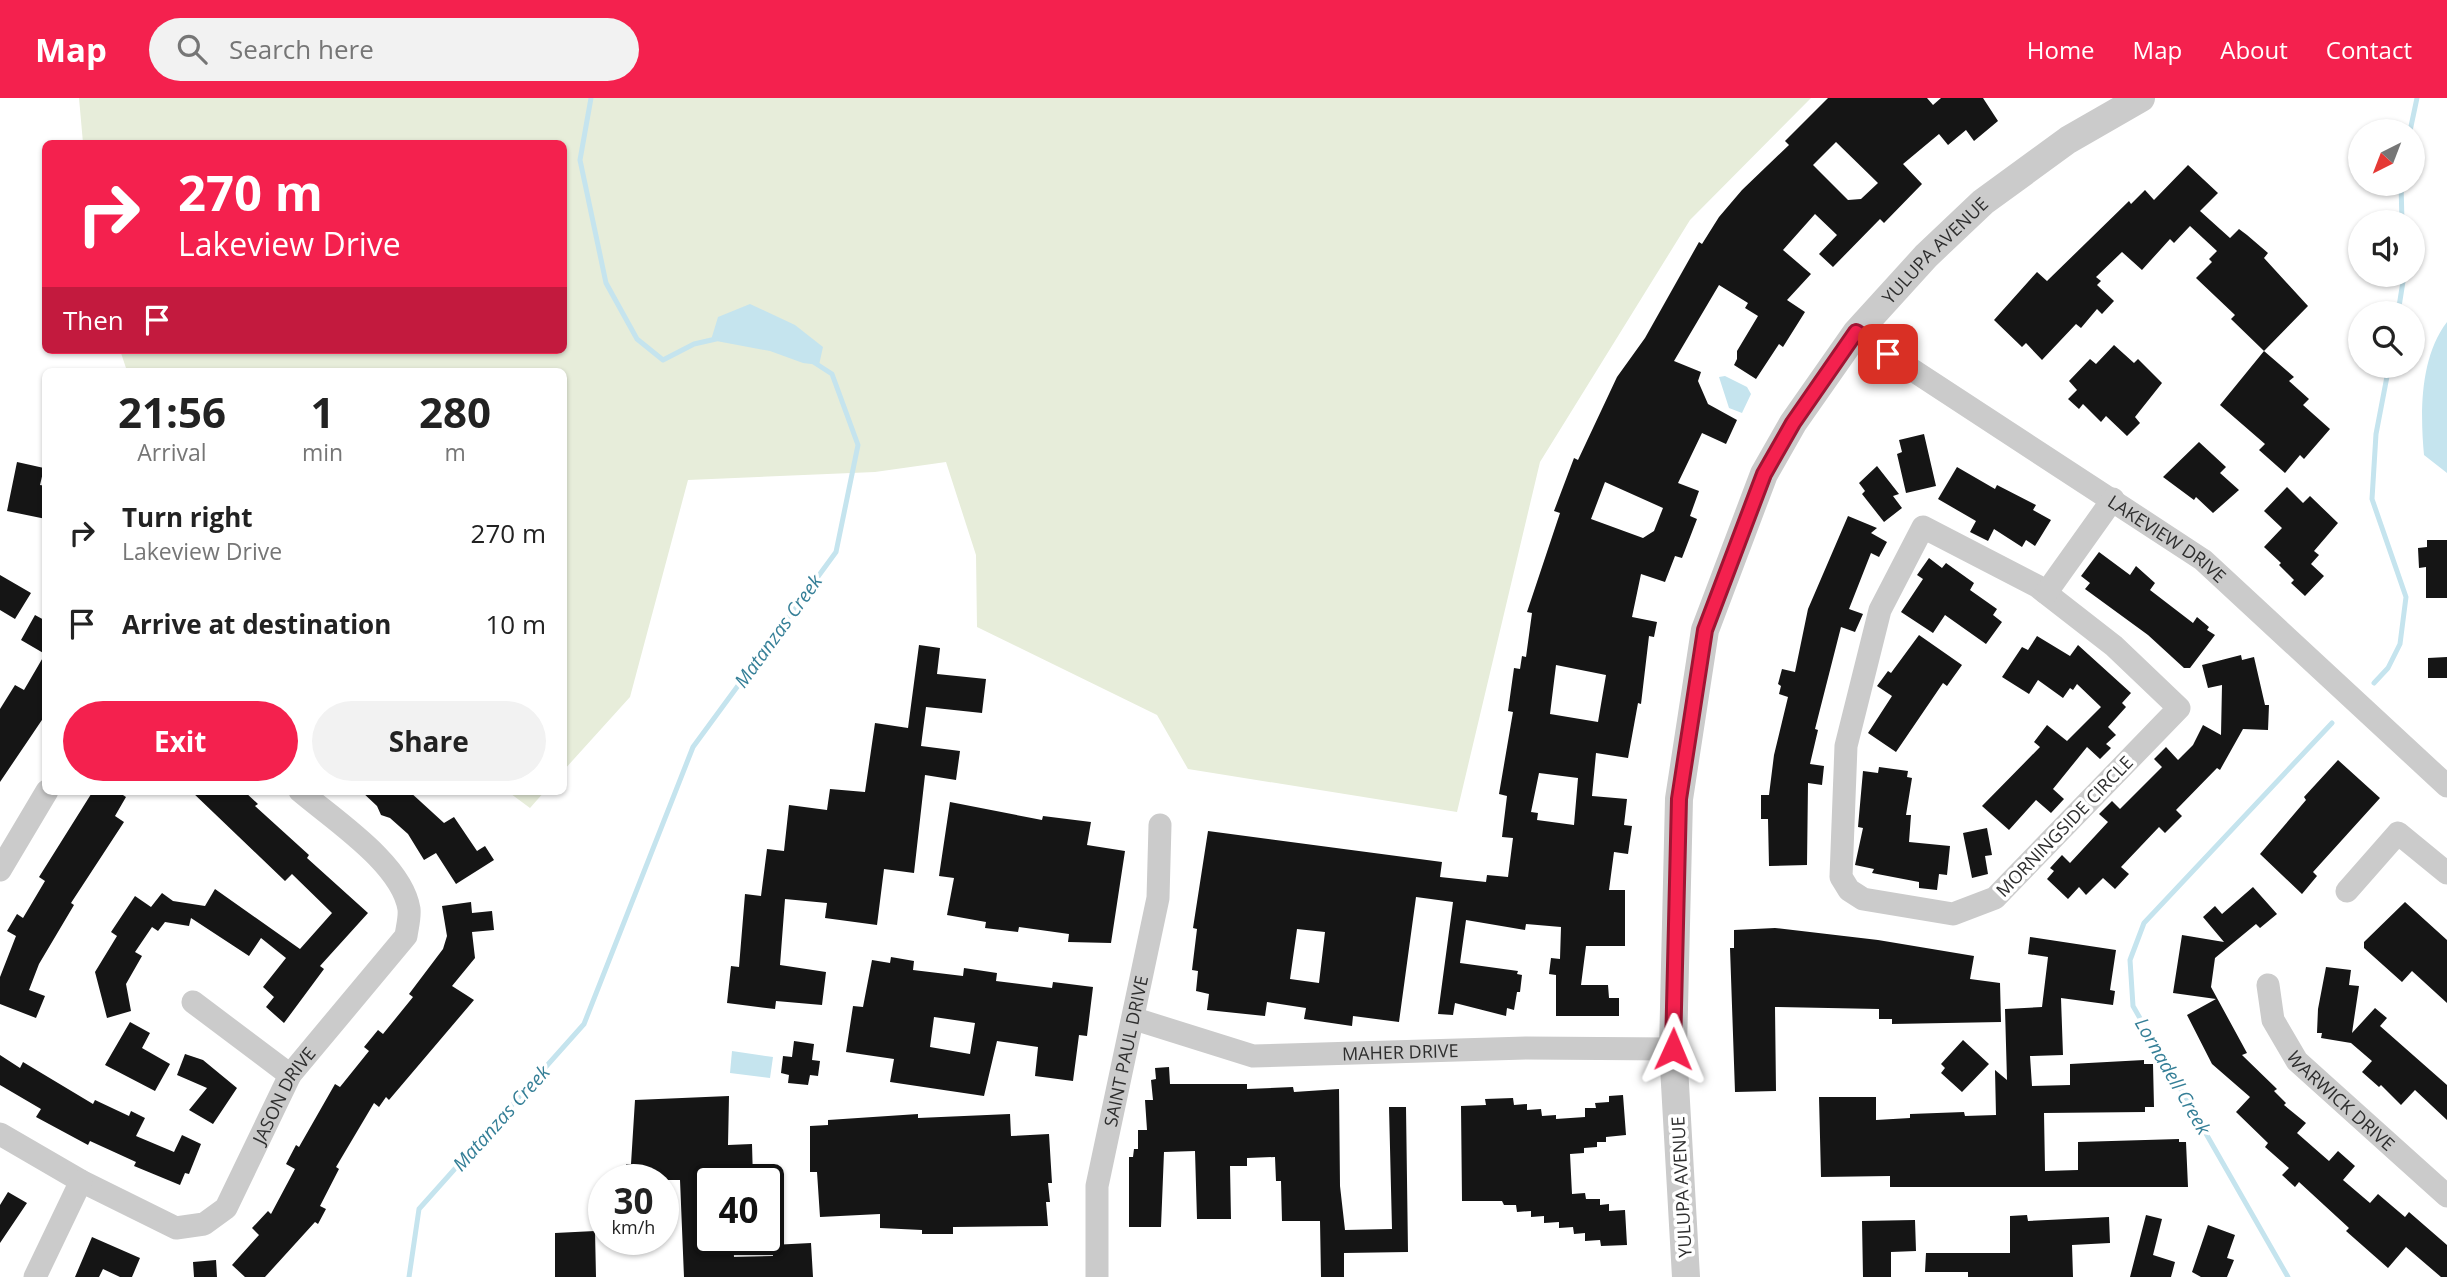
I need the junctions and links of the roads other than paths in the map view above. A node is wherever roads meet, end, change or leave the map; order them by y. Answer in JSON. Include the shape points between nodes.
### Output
{"nodes":[{"id":1,"x":2141,"y":98,"type":"edge"},
{"id":2,"x":1856,"y":332,"type":"junction"},
{"id":3,"x":2107,"y":495,"type":"junction"},
{"id":4,"x":2042,"y":589,"type":"junction"},
{"id":5,"x":2447,"y":786,"type":"edge"},
{"id":6,"x":45,"y":795,"type":"edge"},
{"id":7,"x":305,"y":795,"type":"edge"},
{"id":8,"x":1160,"y":825,"type":"dead end"},
{"id":9,"x":0,"y":870,"type":"edge"},
{"id":10,"x":2447,"y":873,"type":"edge"},
{"id":11,"x":2347,"y":891,"type":"dead end"},
{"id":12,"x":2268,"y":985,"type":"dead end"},
{"id":13,"x":193,"y":1002,"type":"dead end"},
{"id":14,"x":1135,"y":1020,"type":"junction"},
{"id":15,"x":1673,"y":1049,"type":"junction"},
{"id":16,"x":290,"y":1075,"type":"junction"},
{"id":17,"x":0,"y":1134,"type":"edge"},
{"id":18,"x":81,"y":1181,"type":"junction"},
{"id":19,"x":2447,"y":1196,"type":"edge"},
{"id":20,"x":35,"y":1277,"type":"edge"},
{"id":21,"x":1097,"y":1277,"type":"edge"},
{"id":22,"x":1686,"y":1277,"type":"edge"}],
"edges":[{"from":1,"to":2,"type":"street","name":"YULUPA AVENUE","via":[[2068,140],[1983,202]]},
{"from":2,"to":3,"type":"street","name":"LAKEVIEW DRIVE"},
{"from":2,"to":15,"type":"street","name":"YULUPA AVENUE","via":[[1764,474],[1705,630],[1679,799]]},
{"from":3,"to":4,"type":"street"},
{"from":3,"to":5,"type":"street","name":"LAKEVIEW DRIVE","via":[[2203,560]]},
{"from":4,"to":4,"type":"street","name":"MORNINGSIDE CIRCLE","via":[[1923,527],[1881,610],[1846,746],[1841,877],[1849,891],[1863,899],[1953,914],[1995,898],[2179,708],[2114,646]]},
{"from":6,"to":9,"type":"street"},
{"from":7,"to":16,"type":"street","name":"JASON DRIVE","via":[[389,869],[410,912],[406,936]]},
{"from":8,"to":14,"type":"street","name":"SAINT PAUL DRIVE","via":[[1158,898]]},
{"from":10,"to":11,"type":"street","via":[[2398,833]]},
{"from":12,"to":19,"type":"street","name":"WARWICK DRIVE","via":[[2273,1020],[2297,1061]]},
{"from":13,"to":16,"type":"street"},
{"from":14,"to":15,"type":"street","name":"MAHER DRIVE","via":[[1253,1056]]},
{"from":14,"to":21,"type":"street","name":"SAINT PAUL DRIVE","via":[[1097,1186]]},
{"from":15,"to":22,"type":"street","name":"YULUPA AVENUE"},
{"from":16,"to":18,"type":"street","name":"JASON DRIVE","via":[[226,1208],[204,1224],[176,1228]]},
{"from":17,"to":18,"type":"street","name":"JASON DRIVE"},
{"from":18,"to":20,"type":"street"}]}
